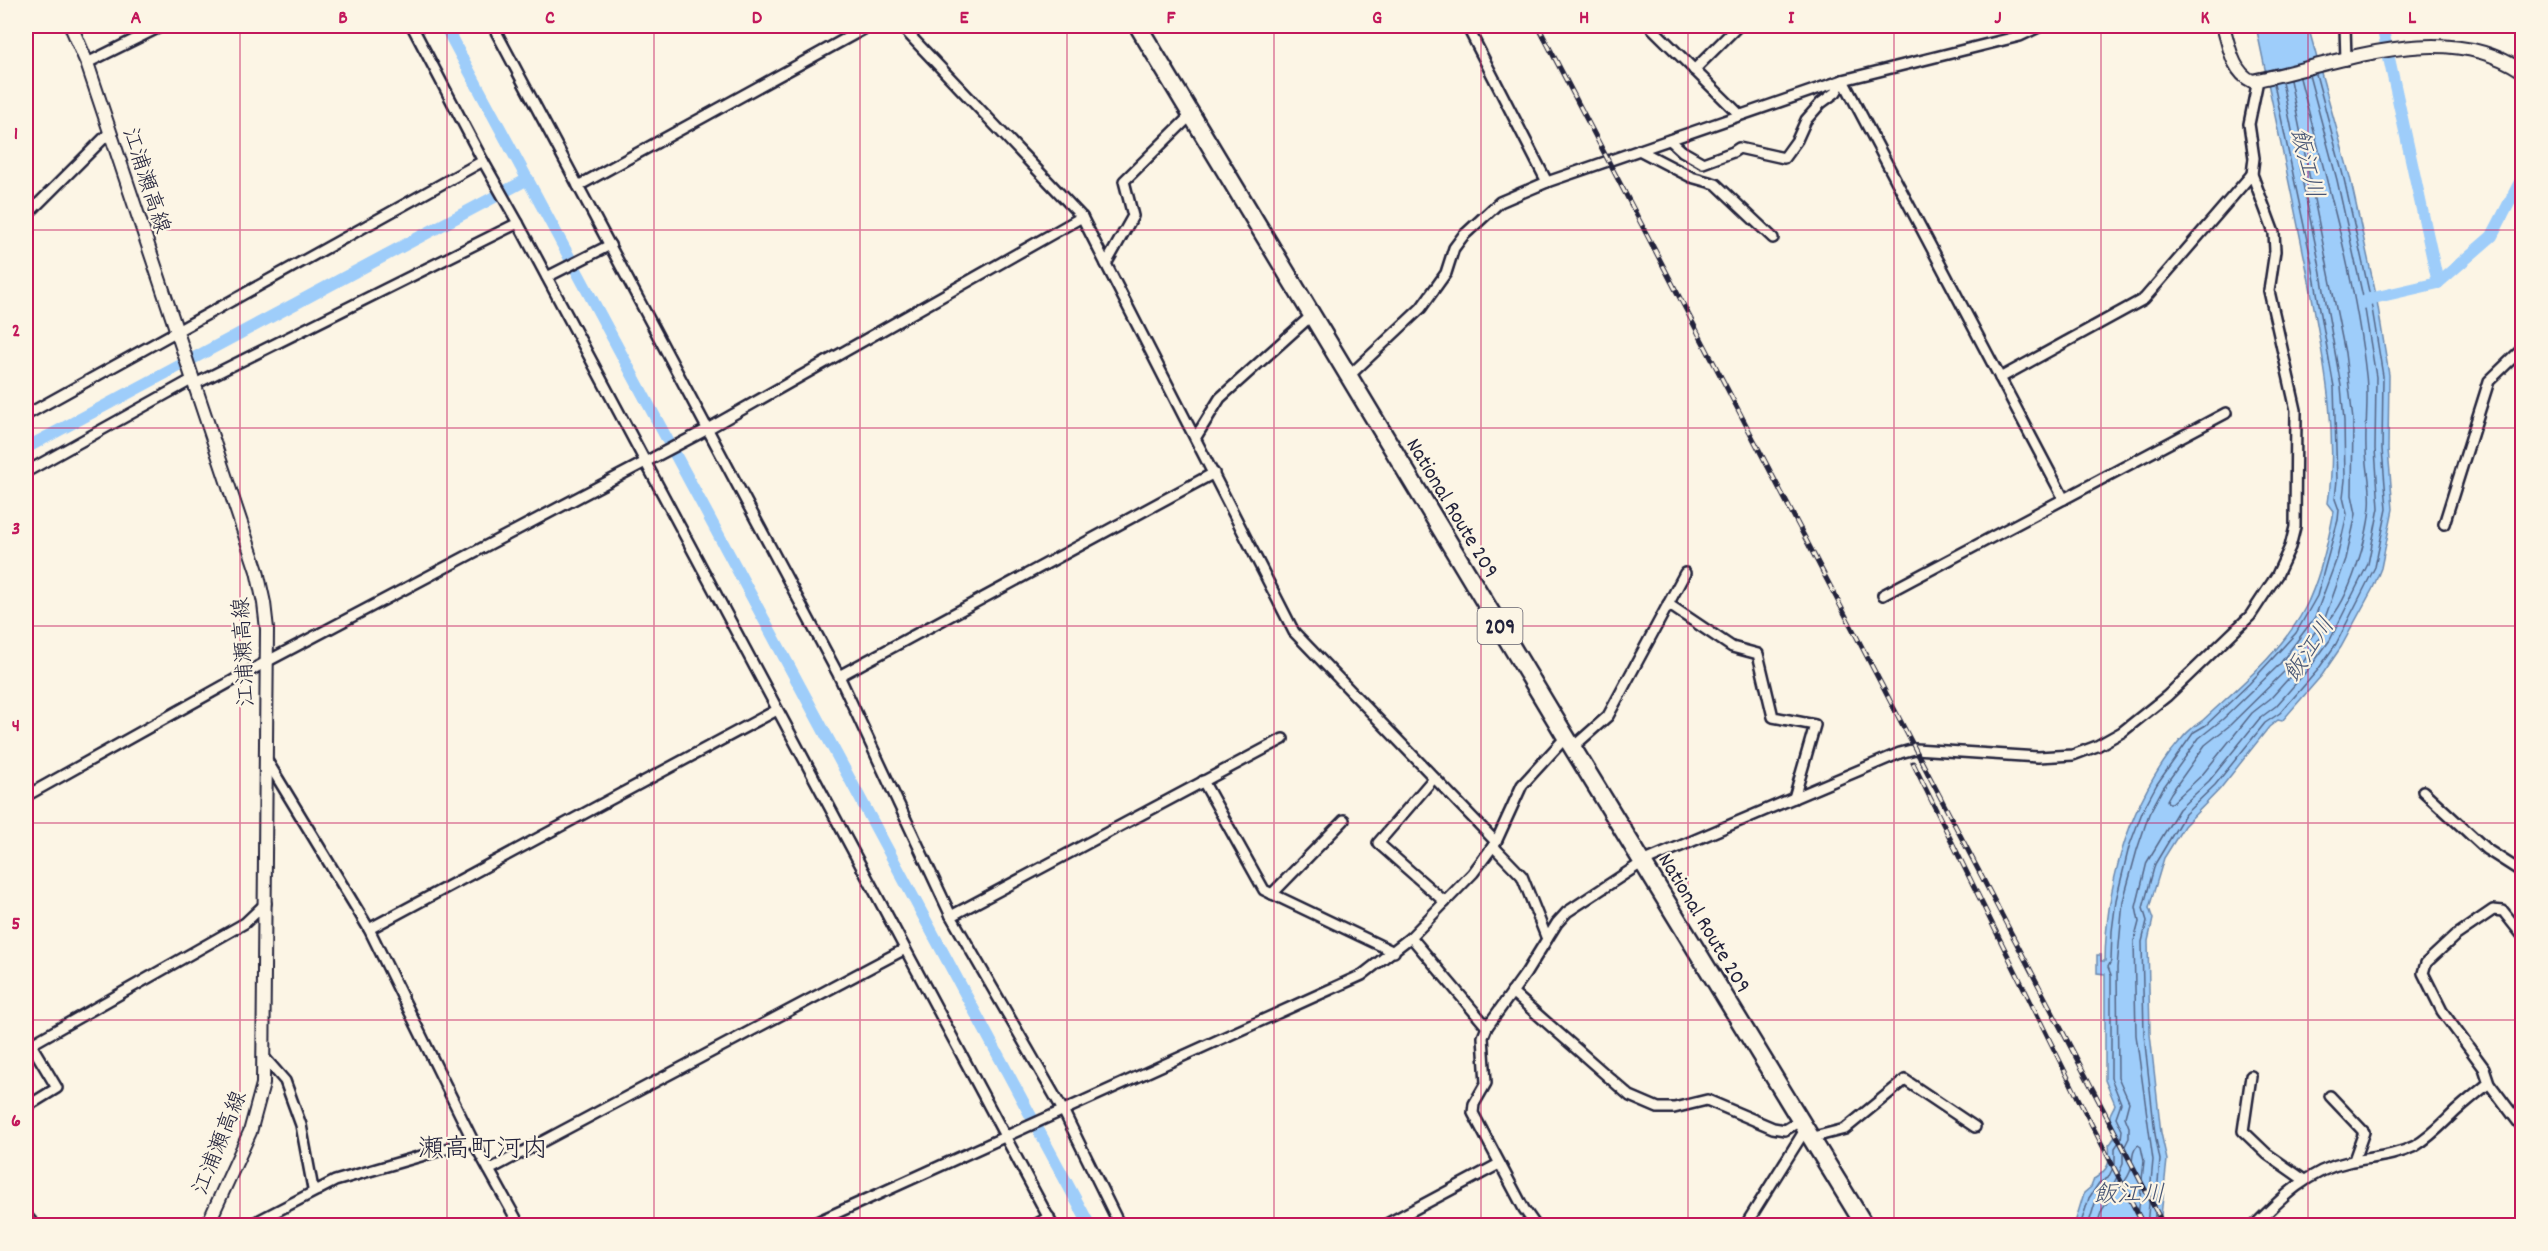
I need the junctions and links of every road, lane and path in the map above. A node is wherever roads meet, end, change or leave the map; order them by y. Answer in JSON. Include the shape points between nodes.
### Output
{"nodes":[{"id":1,"x":70,"y":26,"type":"edge"},
{"id":2,"x":162,"y":26,"type":"edge"},
{"id":3,"x":412,"y":26,"type":"edge"},
{"id":4,"x":493,"y":26,"type":"edge"},
{"id":5,"x":868,"y":26,"type":"edge"},
{"id":6,"x":901,"y":26,"type":"edge"},
{"id":7,"x":1138,"y":26,"type":"edge"},
{"id":8,"x":1467,"y":26,"type":"edge"},
{"id":9,"x":1650,"y":26,"type":"edge"},
{"id":10,"x":1738,"y":26,"type":"edge"},
{"id":11,"x":2041,"y":26,"type":"edge"},
{"id":12,"x":2223,"y":26,"type":"edge"},
{"id":13,"x":2345,"y":26,"type":"edge"},
{"id":14,"x":2342,"y":61,"type":"junction"},
{"id":15,"x":87,"y":63,"type":"junction"},
{"id":16,"x":1694,"y":70,"type":"junction"},
{"id":17,"x":2523,"y":71,"type":"edge"},
{"id":18,"x":1843,"y":80,"type":"junction"},
{"id":19,"x":2258,"y":80,"type":"junction"},
{"id":20,"x":1191,"y":115,"type":"junction"},
{"id":21,"x":1740,"y":115,"type":"junction"},
{"id":22,"x":110,"y":132,"type":"junction"},
{"id":23,"x":1670,"y":140,"type":"junction"},
{"id":24,"x":1640,"y":150,"type":"junction"},
{"id":25,"x":483,"y":161,"type":"junction"},
{"id":26,"x":2252,"y":174,"type":"junction"},
{"id":27,"x":1547,"y":182,"type":"junction"},
{"id":28,"x":578,"y":186,"type":"junction"},
{"id":29,"x":26,"y":216,"type":"edge"},
{"id":30,"x":1082,"y":217,"type":"junction"},
{"id":31,"x":518,"y":223,"type":"junction"},
{"id":32,"x":1773,"y":238,"type":"dead end"},
{"id":33,"x":607,"y":247,"type":"junction"},
{"id":34,"x":1106,"y":264,"type":"junction"},
{"id":35,"x":549,"y":276,"type":"junction"},
{"id":36,"x":1312,"y":315,"type":"junction"},
{"id":37,"x":178,"y":336,"type":"junction"},
{"id":38,"x":2523,"y":349,"type":"edge"},
{"id":39,"x":1349,"y":376,"type":"junction"},
{"id":40,"x":2000,"y":378,"type":"junction"},
{"id":41,"x":194,"y":381,"type":"junction"},
{"id":42,"x":2226,"y":413,"type":"dead end"},
{"id":43,"x":26,"y":415,"type":"edge"},
{"id":44,"x":706,"y":430,"type":"junction"},
{"id":45,"x":1196,"y":437,"type":"junction"},
{"id":46,"x":647,"y":462,"type":"junction"},
{"id":47,"x":26,"y":472,"type":"edge"},
{"id":48,"x":1214,"y":473,"type":"junction"},
{"id":49,"x":2064,"y":499,"type":"junction"},
{"id":50,"x":2444,"y":524,"type":"dead end"},
{"id":51,"x":1685,"y":573,"type":"dead end"},
{"id":52,"x":1883,"y":595,"type":"dead end"},
{"id":53,"x":1668,"y":604,"type":"junction"},
{"id":54,"x":267,"y":662,"type":"junction"},
{"id":55,"x":839,"y":676,"type":"junction"},
{"id":56,"x":777,"y":710,"type":"junction"},
{"id":57,"x":1282,"y":739,"type":"dead end"},
{"id":58,"x":1569,"y":742,"type":"junction"},
{"id":59,"x":266,"y":759,"type":"junction"},
{"id":60,"x":1434,"y":778,"type":"junction"},
{"id":61,"x":1203,"y":781,"type":"junction"},
{"id":62,"x":2423,"y":791,"type":"dead end"},
{"id":63,"x":26,"y":796,"type":"edge"},
{"id":64,"x":1794,"y":798,"type":"junction"},
{"id":65,"x":1344,"y":820,"type":"dead end"},
{"id":66,"x":1495,"y":844,"type":"junction"},
{"id":67,"x":1643,"y":862,"type":"junction"},
{"id":68,"x":2523,"y":872,"type":"edge"},
{"id":69,"x":1272,"y":894,"type":"junction"},
{"id":70,"x":1445,"y":902,"type":"junction"},
{"id":71,"x":266,"y":903,"type":"junction"},
{"id":72,"x":951,"y":916,"type":"junction"},
{"id":73,"x":369,"y":929,"type":"junction"},
{"id":74,"x":2523,"y":934,"type":"edge"},
{"id":75,"x":1410,"y":938,"type":"junction"},
{"id":76,"x":1547,"y":939,"type":"junction"},
{"id":77,"x":906,"y":949,"type":"junction"},
{"id":78,"x":1394,"y":952,"type":"junction"},
{"id":79,"x":1512,"y":992,"type":"junction"},
{"id":80,"x":1487,"y":1027,"type":"junction"},
{"id":81,"x":28,"y":1041,"type":"edge"},
{"id":82,"x":264,"y":1057,"type":"junction"},
{"id":83,"x":2251,"y":1076,"type":"dead end"},
{"id":84,"x":2489,"y":1083,"type":"junction"},
{"id":85,"x":2330,"y":1096,"type":"dead end"},
{"id":86,"x":26,"y":1107,"type":"edge"},
{"id":87,"x":1064,"y":1112,"type":"junction"},
{"id":88,"x":1975,"y":1127,"type":"dead end"},
{"id":89,"x":2523,"y":1127,"type":"edge"},
{"id":90,"x":1805,"y":1130,"type":"junction"},
{"id":91,"x":1010,"y":1135,"type":"junction"},
{"id":92,"x":473,"y":1141,"type":"junction"},
{"id":93,"x":2354,"y":1160,"type":"junction"},
{"id":94,"x":1499,"y":1164,"type":"junction"},
{"id":95,"x":489,"y":1170,"type":"junction"},
{"id":96,"x":2304,"y":1180,"type":"junction"},
{"id":97,"x":318,"y":1190,"type":"junction"},
{"id":98,"x":26,"y":1215,"type":"edge"},
{"id":99,"x":1051,"y":1221,"type":"edge"},
{"id":100,"x":35,"y":1226,"type":"edge"},
{"id":101,"x":207,"y":1226,"type":"edge"},
{"id":102,"x":248,"y":1226,"type":"edge"},
{"id":103,"x":520,"y":1226,"type":"edge"},
{"id":104,"x":808,"y":1226,"type":"edge"},
{"id":105,"x":1033,"y":1226,"type":"edge"},
{"id":106,"x":1120,"y":1226,"type":"edge"},
{"id":107,"x":1383,"y":1226,"type":"edge"},
{"id":108,"x":1536,"y":1226,"type":"edge"},
{"id":109,"x":1745,"y":1226,"type":"edge"},
{"id":110,"x":1865,"y":1226,"type":"edge"},
{"id":111,"x":2254,"y":1226,"type":"edge"}],
"edges":[{"from":1,"to":15,"type":"main road","name":"江浦瀬高線"},
{"from":2,"to":15,"type":"street"},
{"from":3,"to":25,"type":"street"},
{"from":4,"to":28,"type":"street"},
{"from":5,"to":28,"type":"street"},
{"from":6,"to":30,"type":"street"},
{"from":7,"to":20,"type":"highway","name":"National Route 209","number":"209"},
{"from":8,"to":27,"type":"street"},
{"from":9,"to":16,"type":"street"},
{"from":10,"to":16,"type":"street"},
{"from":11,"to":18,"type":"street","via":[[2020,36]]},
{"from":12,"to":19,"type":"main road","via":[[2242,77]]},
{"from":13,"to":14,"type":"street"},
{"from":14,"to":17,"type":"main road","via":[[2400,48],[2457,47],[2502,60]]},
{"from":14,"to":19,"type":"main road"},
{"from":15,"to":22,"type":"main road","name":"江浦瀬高線"},
{"from":16,"to":21,"type":"street"},
{"from":18,"to":21,"type":"street"},
{"from":18,"to":23,"type":"street","via":[[1836,92],[1806,120],[1784,158],[1739,148],[1703,163]]},
{"from":18,"to":40,"type":"street"},
{"from":19,"to":26,"type":"street","via":[[2249,123]]},
{"from":20,"to":34,"type":"street","via":[[1124,181],[1133,216]]},
{"from":20,"to":36,"type":"highway","name":"National Route 209","number":"209"},
{"from":21,"to":23,"type":"street"},
{"from":22,"to":29,"type":"street"},
{"from":22,"to":37,"type":"main road","name":"江浦瀬高線"},
{"from":23,"to":24,"type":"street"},
{"from":24,"to":27,"type":"street"},
{"from":24,"to":32,"type":"street","via":[[1691,177],[1716,184]]},
{"from":25,"to":31,"type":"street"},
{"from":25,"to":37,"type":"street"},
{"from":26,"to":40,"type":"street","via":[[2145,299]]},
{"from":26,"to":64,"type":"street","via":[[2274,233],[2269,291],[2296,410],[2296,508],[2290,547],[2250,616],[2167,696],[2122,732],[2097,746],[2073,755],[2038,757],[1915,749]]},
{"from":27,"to":39,"type":"street","via":[[1500,202],[1470,229],[1454,248],[1446,273],[1421,308]]},
{"from":28,"to":33,"type":"street"},
{"from":30,"to":34,"type":"street"},
{"from":30,"to":44,"type":"street"},
{"from":31,"to":35,"type":"street"},
{"from":31,"to":41,"type":"street"},
{"from":33,"to":35,"type":"street"},
{"from":33,"to":44,"type":"street"},
{"from":34,"to":45,"type":"street"},
{"from":35,"to":46,"type":"street"},
{"from":36,"to":39,"type":"highway","name":"National Route 209","number":"209"},
{"from":36,"to":45,"type":"street","via":[[1220,398]]},
{"from":37,"to":41,"type":"main road","name":"江浦瀬高線"},
{"from":37,"to":43,"type":"street"},
{"from":38,"to":50,"type":"street","via":[[2489,381]]},
{"from":39,"to":58,"type":"highway","name":"National Route 209","number":"209"},
{"from":40,"to":49,"type":"street"},
{"from":41,"to":47,"type":"street"},
{"from":41,"to":54,"type":"main road","name":"江浦瀬高線","via":[[257,570],[264,603]]},
{"from":42,"to":49,"type":"street"},
{"from":44,"to":46,"type":"street"},
{"from":44,"to":55,"type":"street"},
{"from":45,"to":48,"type":"street"},
{"from":46,"to":54,"type":"street"},
{"from":46,"to":56,"type":"street"},
{"from":48,"to":55,"type":"street"},
{"from":48,"to":60,"type":"street","via":[[1294,632]]},
{"from":49,"to":52,"type":"street"},
{"from":51,"to":53,"type":"street"},
{"from":53,"to":58,"type":"street","via":[[1608,716]]},
{"from":53,"to":64,"type":"street","via":[[1732,647],[1758,654],[1773,717],[1815,725]]},
{"from":54,"to":59,"type":"main road","name":"江浦瀬高線"},
{"from":54,"to":63,"type":"street"},
{"from":55,"to":72,"type":"street"},
{"from":56,"to":73,"type":"street"},
{"from":56,"to":77,"type":"street"},
{"from":57,"to":61,"type":"street"},
{"from":58,"to":66,"type":"street","via":[[1522,785]]},
{"from":58,"to":67,"type":"highway","name":"National Route 209","number":"209"},
{"from":59,"to":71,"type":"main road","name":"江浦瀬高線"},
{"from":59,"to":73,"type":"street"},
{"from":60,"to":66,"type":"street"},
{"from":60,"to":70,"type":"street","via":[[1378,843]]},
{"from":61,"to":69,"type":"street","via":[[1264,890]]},
{"from":61,"to":72,"type":"street"},
{"from":62,"to":68,"type":"street","via":[[2486,849]]},
{"from":64,"to":67,"type":"street"},
{"from":65,"to":69,"type":"street"},
{"from":66,"to":70,"type":"street"},
{"from":66,"to":76,"type":"street","via":[[1522,876]]},
{"from":67,"to":76,"type":"street","via":[[1567,912]]},
{"from":67,"to":90,"type":"highway","name":"National Route 209","number":"209"},
{"from":69,"to":78,"type":"street"},
{"from":70,"to":75,"type":"street"},
{"from":71,"to":81,"type":"street","via":[[245,923]]},
{"from":71,"to":82,"type":"main road","name":"江浦瀬高線"},
{"from":72,"to":87,"type":"street"},
{"from":73,"to":92,"type":"street"},
{"from":74,"to":84,"type":"street","via":[[2503,911],[2496,909],[2455,936],[2424,966],[2424,977],[2442,1011],[2484,1068]]},
{"from":75,"to":78,"type":"street"},
{"from":75,"to":80,"type":"street"},
{"from":76,"to":79,"type":"street"},
{"from":77,"to":91,"type":"street"},
{"from":77,"to":95,"type":"street"},
{"from":78,"to":87,"type":"street","via":[[1362,975]]},
{"from":79,"to":80,"type":"street"},
{"from":79,"to":90,"type":"street","via":[[1643,1104],[1674,1108],[1707,1100],[1773,1128]]},
{"from":80,"to":94,"type":"street","via":[[1483,1037],[1485,1083],[1473,1113]]},
{"from":81,"to":86,"type":"street","via":[[57,1088]]},
{"from":82,"to":97,"type":"street","via":[[285,1081],[301,1125],[314,1189]]},
{"from":82,"to":101,"type":"main road","name":"江浦瀬高線","via":[[263,1084],[250,1132]]},
{"from":83,"to":96,"type":"street","via":[[2244,1131],[2267,1154]]},
{"from":84,"to":89,"type":"street"},
{"from":84,"to":93,"type":"street","via":[[2422,1142],[2396,1154]]},
{"from":85,"to":93,"type":"street","via":[[2364,1132]]},
{"from":87,"to":91,"type":"street"},
{"from":87,"to":106,"type":"street"},
{"from":88,"to":90,"type":"street","via":[[1905,1080],[1845,1129]]},
{"from":90,"to":109,"type":"street"},
{"from":90,"to":110,"type":"highway","name":"National Route 209","number":"209"},
{"from":91,"to":99,"type":"street"},
{"from":91,"to":104,"type":"street"},
{"from":92,"to":95,"type":"street"},
{"from":92,"to":97,"type":"street","via":[[335,1181]]},
{"from":93,"to":96,"type":"street"},
{"from":94,"to":107,"type":"street"},
{"from":94,"to":108,"type":"street"},
{"from":95,"to":103,"type":"street"},
{"from":96,"to":111,"type":"street"},
{"from":97,"to":102,"type":"street"},
{"from":98,"to":100,"type":"street"},
{"from":99,"to":105,"type":"street"}]}
